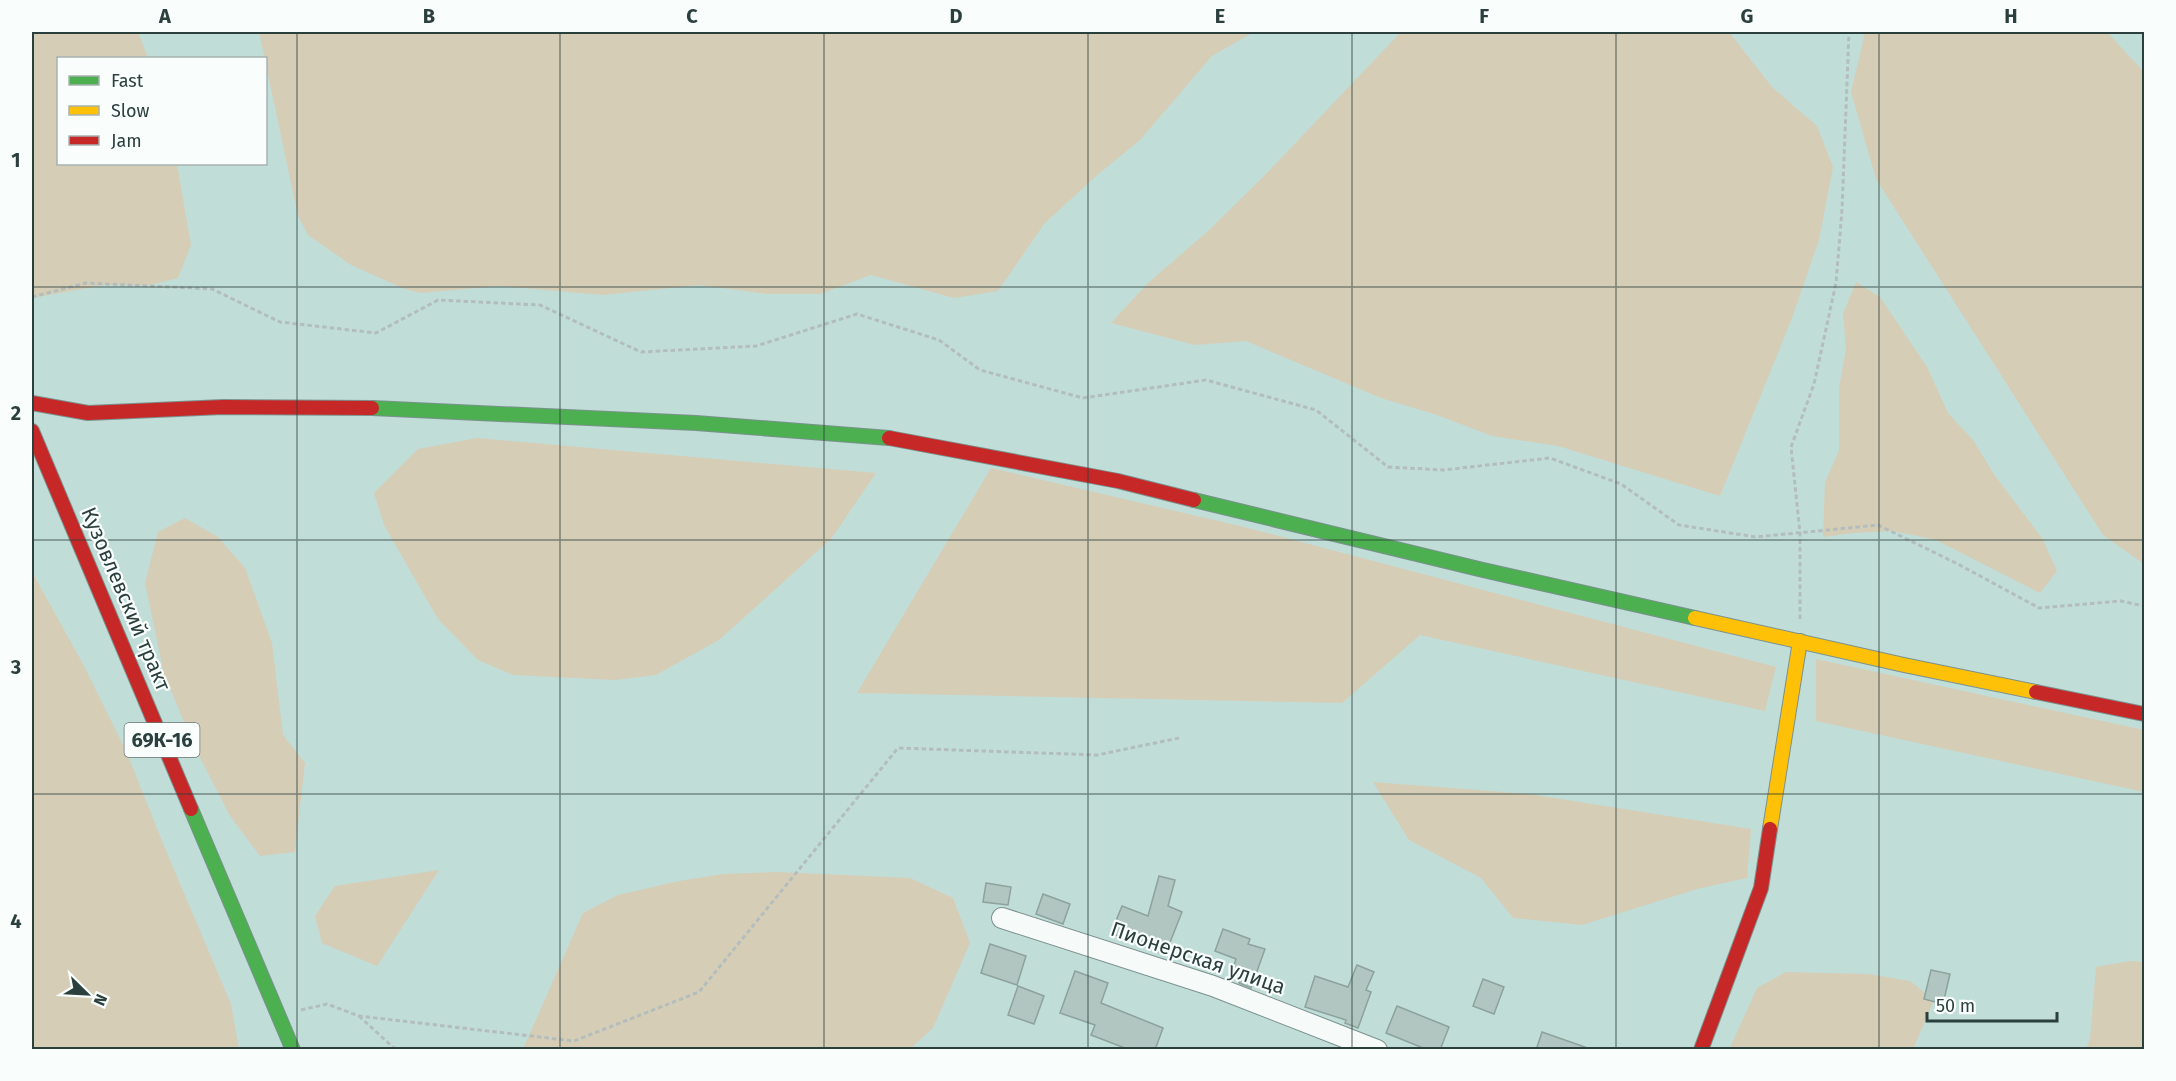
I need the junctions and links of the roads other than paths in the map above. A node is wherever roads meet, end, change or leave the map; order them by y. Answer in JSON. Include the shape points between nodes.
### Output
{"nodes":[{"id":1,"x":32,"y":403,"type":"edge"},
{"id":2,"x":32,"y":431,"type":"edge"},
{"id":3,"x":1800,"y":641,"type":"junction"},
{"id":4,"x":2145,"y":714,"type":"edge"},
{"id":5,"x":1002,"y":918,"type":"dead end"},
{"id":6,"x":293,"y":1050,"type":"edge"},
{"id":7,"x":1377,"y":1050,"type":"edge"},
{"id":8,"x":1701,"y":1050,"type":"edge"}],
"edges":[{"from":1,"to":3,"type":"street","via":[[88,412],[223,406],[377,408],[696,423],[893,438],[1118,482]]},
{"from":2,"to":6,"type":"street","name":"Кузовлевский тракт","number":"69К-16"},
{"from":3,"to":4,"type":"street"},
{"from":3,"to":8,"type":"street","via":[[1761,888]]},
{"from":5,"to":7,"type":"street","name":"Пионерская улица","via":[[1213,986]]}]}
